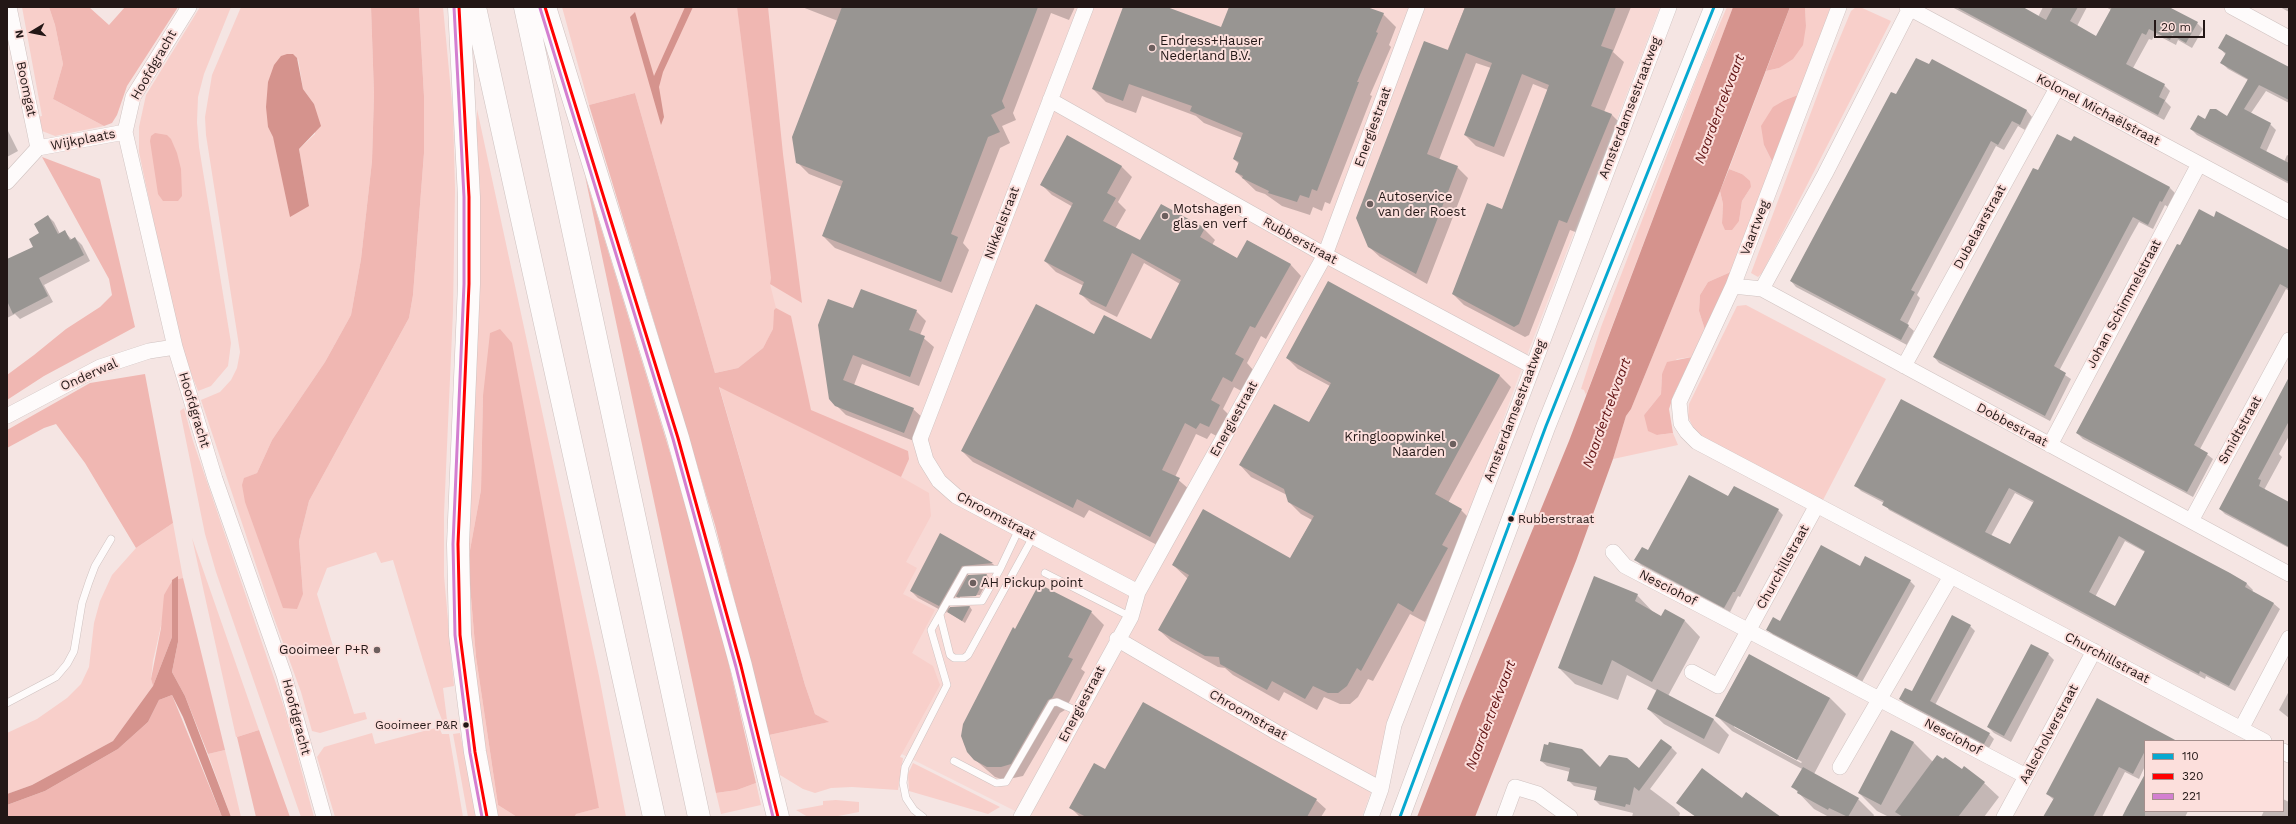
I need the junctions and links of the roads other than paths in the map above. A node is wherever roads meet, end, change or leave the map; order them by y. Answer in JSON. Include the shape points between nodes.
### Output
{"nodes":[{"id":1,"x":9,"y":7,"type":"edge"},
{"id":2,"x":189,"y":7,"type":"edge"},
{"id":3,"x":459,"y":7,"type":"edge"},
{"id":4,"x":476,"y":7,"type":"edge"},
{"id":5,"x":525,"y":7,"type":"edge"},
{"id":6,"x":545,"y":7,"type":"edge"},
{"id":7,"x":1086,"y":7,"type":"edge"},
{"id":8,"x":1417,"y":7,"type":"edge"},
{"id":9,"x":1669,"y":7,"type":"edge"},
{"id":10,"x":1714,"y":7,"type":"edge"},
{"id":11,"x":1839,"y":7,"type":"edge"},
{"id":12,"x":2232,"y":7,"type":"edge"},
{"id":13,"x":1908,"y":8,"type":"edge"},
{"id":14,"x":2289,"y":38,"type":"edge"},
{"id":15,"x":2057,"y":88,"type":"junction"},
{"id":16,"x":1050,"y":100,"type":"junction"},
{"id":17,"x":125,"y":132,"type":"junction"},
{"id":18,"x":38,"y":148,"type":"junction"},
{"id":19,"x":2199,"y":164,"type":"junction"},
{"id":20,"x":7,"y":182,"type":"edge"},
{"id":21,"x":2289,"y":212,"type":"edge"},
{"id":22,"x":1326,"y":255,"type":"junction"},
{"id":23,"x":1733,"y":286,"type":"junction"},
{"id":24,"x":1762,"y":289,"type":"junction"},
{"id":25,"x":2289,"y":340,"type":"edge"},
{"id":26,"x":175,"y":347,"type":"junction"},
{"id":27,"x":1532,"y":366,"type":"junction"},
{"id":28,"x":1904,"y":366,"type":"junction"},
{"id":29,"x":7,"y":416,"type":"edge"},
{"id":30,"x":920,"y":439,"type":"joint"},
{"id":31,"x":1698,"y":442,"type":"joint"},
{"id":32,"x":2050,"y":445,"type":"junction"},
{"id":33,"x":1817,"y":505,"type":"junction"},
{"id":34,"x":2191,"y":521,"type":"junction"},
{"id":35,"x":1019,"y":529,"type":"junction"},
{"id":36,"x":1033,"y":537,"type":"junction"},
{"id":37,"x":111,"y":539,"type":"dead end"},
{"id":38,"x":1613,"y":552,"type":"dead end"},
{"id":39,"x":1000,"y":569,"type":"junction"},
{"id":40,"x":1045,"y":573,"type":"dead end"},
{"id":41,"x":2289,"y":574,"type":"edge"},
{"id":42,"x":1951,"y":576,"type":"junction"},
{"id":43,"x":1138,"y":592,"type":"junction"},
{"id":44,"x":947,"y":602,"type":"junction"},
{"id":45,"x":940,"y":615,"type":"junction"},
{"id":46,"x":1131,"y":617,"type":"junction"},
{"id":47,"x":1749,"y":630,"type":"junction"},
{"id":48,"x":1117,"y":638,"type":"junction"},
{"id":49,"x":2289,"y":638,"type":"edge"},
{"id":50,"x":2094,"y":651,"type":"junction"},
{"id":51,"x":1692,"y":672,"type":"dead end"},
{"id":52,"x":1879,"y":699,"type":"junction"},
{"id":53,"x":7,"y":702,"type":"edge"},
{"id":54,"x":1079,"y":712,"type":"junction"},
{"id":55,"x":2242,"y":729,"type":"junction"},
{"id":56,"x":2262,"y":740,"type":"edge"},
{"id":57,"x":954,"y":761,"type":"dead end"},
{"id":58,"x":1840,"y":767,"type":"dead end"},
{"id":59,"x":2026,"y":776,"type":"junction"},
{"id":60,"x":1381,"y":789,"type":"junction"},
{"id":61,"x":697,"y":808,"type":"edge"},
{"id":62,"x":652,"y":812,"type":"edge"},
{"id":63,"x":324,"y":817,"type":"edge"},
{"id":64,"x":487,"y":817,"type":"edge"},
{"id":65,"x":778,"y":817,"type":"edge"},
{"id":66,"x":923,"y":817,"type":"edge"},
{"id":67,"x":1022,"y":817,"type":"edge"},
{"id":68,"x":1371,"y":817,"type":"edge"},
{"id":69,"x":1400,"y":817,"type":"edge"},
{"id":70,"x":1504,"y":817,"type":"edge"},
{"id":71,"x":1570,"y":817,"type":"edge"},
{"id":72,"x":2004,"y":817,"type":"edge"}],
"edges":[{"from":1,"to":18,"type":"street","name":"Boomgat"},
{"from":2,"to":17,"type":"street","name":"Hoofdgracht","via":[[134,97]]},
{"from":3,"to":64,"type":"highway","via":[[469,197],[469,284],[458,544],[460,635],[474,752]]},
{"from":4,"to":62,"type":"highway"},
{"from":5,"to":61,"type":"highway"},
{"from":6,"to":65,"type":"highway","via":[[678,438],[741,666]]},
{"from":7,"to":16,"type":"street","name":"Nikkelstraat"},
{"from":8,"to":22,"type":"street","name":"Energiestraat"},
{"from":9,"to":27,"type":"street","name":"Amsterdamsestraatweg"},
{"from":10,"to":69,"type":"street","via":[[1546,426]]},
{"from":11,"to":23,"type":"street","name":"Vaartweg"},
{"from":12,"to":14,"type":"street"},
{"from":13,"to":15,"type":"street","name":"Kolonel Michaëlstraat"},
{"from":13,"to":24,"type":"street","via":[[1825,174]]},
{"from":15,"to":19,"type":"street","name":"Kolonel Michaëlstraat"},
{"from":15,"to":28,"type":"street","name":"Dubelaarstraat"},
{"from":16,"to":22,"type":"street","name":"Rubberstraat"},
{"from":16,"to":30,"type":"street","name":"Nikkelstraat"},
{"from":17,"to":18,"type":"street","name":"Wijkplaats"},
{"from":17,"to":26,"type":"street","name":"Hoofdgracht"},
{"from":18,"to":20,"type":"street","name":"Wijkplaats"},
{"from":19,"to":21,"type":"street","name":"Kolonel Michaëlstraat"},
{"from":19,"to":32,"type":"street","name":"Johan Schimmelstraat"},
{"from":22,"to":27,"type":"street","name":"Rubberstraat"},
{"from":22,"to":43,"type":"street","name":"Energiestraat"},
{"from":23,"to":24,"type":"street","name":"Dobbestraat"},
{"from":23,"to":31,"type":"street","name":"Vaartweg","via":[[1679,402],[1681,423]]},
{"from":24,"to":28,"type":"street","name":"Dobbestraat"},
{"from":25,"to":34,"type":"street","name":"Smidtstraat"},
{"from":26,"to":29,"type":"street","name":"Onderwal","via":[[150,351],[100,367]]},
{"from":26,"to":63,"type":"street","name":"Hoofdgracht","via":[[215,479],[284,675]]},
{"from":27,"to":60,"type":"street","name":"Amsterdamsestraatweg","via":[[1394,725]]},
{"from":28,"to":32,"type":"street","name":"Dobbestraat"},
{"from":30,"to":35,"type":"street","name":"Chroomstraat","via":[[926,460],[939,481],[956,496]]},
{"from":31,"to":33,"type":"street","name":"Churchillstraat"},
{"from":32,"to":34,"type":"street","name":"Dobbestraat"},
{"from":33,"to":42,"type":"street","name":"Churchillstraat"},
{"from":33,"to":47,"type":"street","name":"Churchillstraat"},
{"from":34,"to":41,"type":"street","name":"Dobbestraat"},
{"from":35,"to":36,"type":"street","name":"Chroomstraat"},
{"from":35,"to":39,"type":"lane"},
{"from":36,"to":43,"type":"street","name":"Chroomstraat"},
{"from":36,"to":45,"type":"lane","via":[[964,658],[954,658],[950,655]]},
{"from":37,"to":53,"type":"lane","via":[[90,578],[82,603],[74,651],[67,664],[56,677]]},
{"from":38,"to":47,"type":"street","name":"Nesciohof","via":[[1625,566]]},
{"from":39,"to":44,"type":"lane","via":[[982,601]]},
{"from":39,"to":44,"type":"lane","via":[[965,570]]},
{"from":40,"to":46,"type":"lane"},
{"from":42,"to":50,"type":"street","name":"Churchillstraat"},
{"from":42,"to":52,"type":"street"},
{"from":43,"to":46,"type":"street","name":"Energiestraat"},
{"from":44,"to":45,"type":"lane"},
{"from":45,"to":66,"type":"lane","via":[[931,630],[947,685],[905,767],[903,783],[906,798],[914,810]]},
{"from":46,"to":48,"type":"street","name":"Energiestraat"},
{"from":47,"to":51,"type":"street","via":[[1718,686]]},
{"from":47,"to":52,"type":"street","name":"Nesciohof"},
{"from":48,"to":54,"type":"street","name":"Energiestraat"},
{"from":48,"to":60,"type":"street","name":"Chroomstraat","via":[[1276,732]]},
{"from":49,"to":55,"type":"street"},
{"from":50,"to":55,"type":"street","name":"Churchillstraat"},
{"from":50,"to":59,"type":"street","name":"Aalscholverstraat"},
{"from":52,"to":58,"type":"street"},
{"from":52,"to":59,"type":"street","name":"Nesciohof"},
{"from":54,"to":57,"type":"lane","via":[[1057,702],[1052,703],[1006,782],[996,783]]},
{"from":54,"to":67,"type":"street","name":"Energiestraat"},
{"from":55,"to":56,"type":"street","name":"Churchillstraat"},
{"from":59,"to":72,"type":"street","name":"Aalscholverstraat"},
{"from":60,"to":68,"type":"street","name":"Amsterdamsestraatweg"},
{"from":70,"to":71,"type":"street","via":[[1515,787],[1538,794]]}]}
